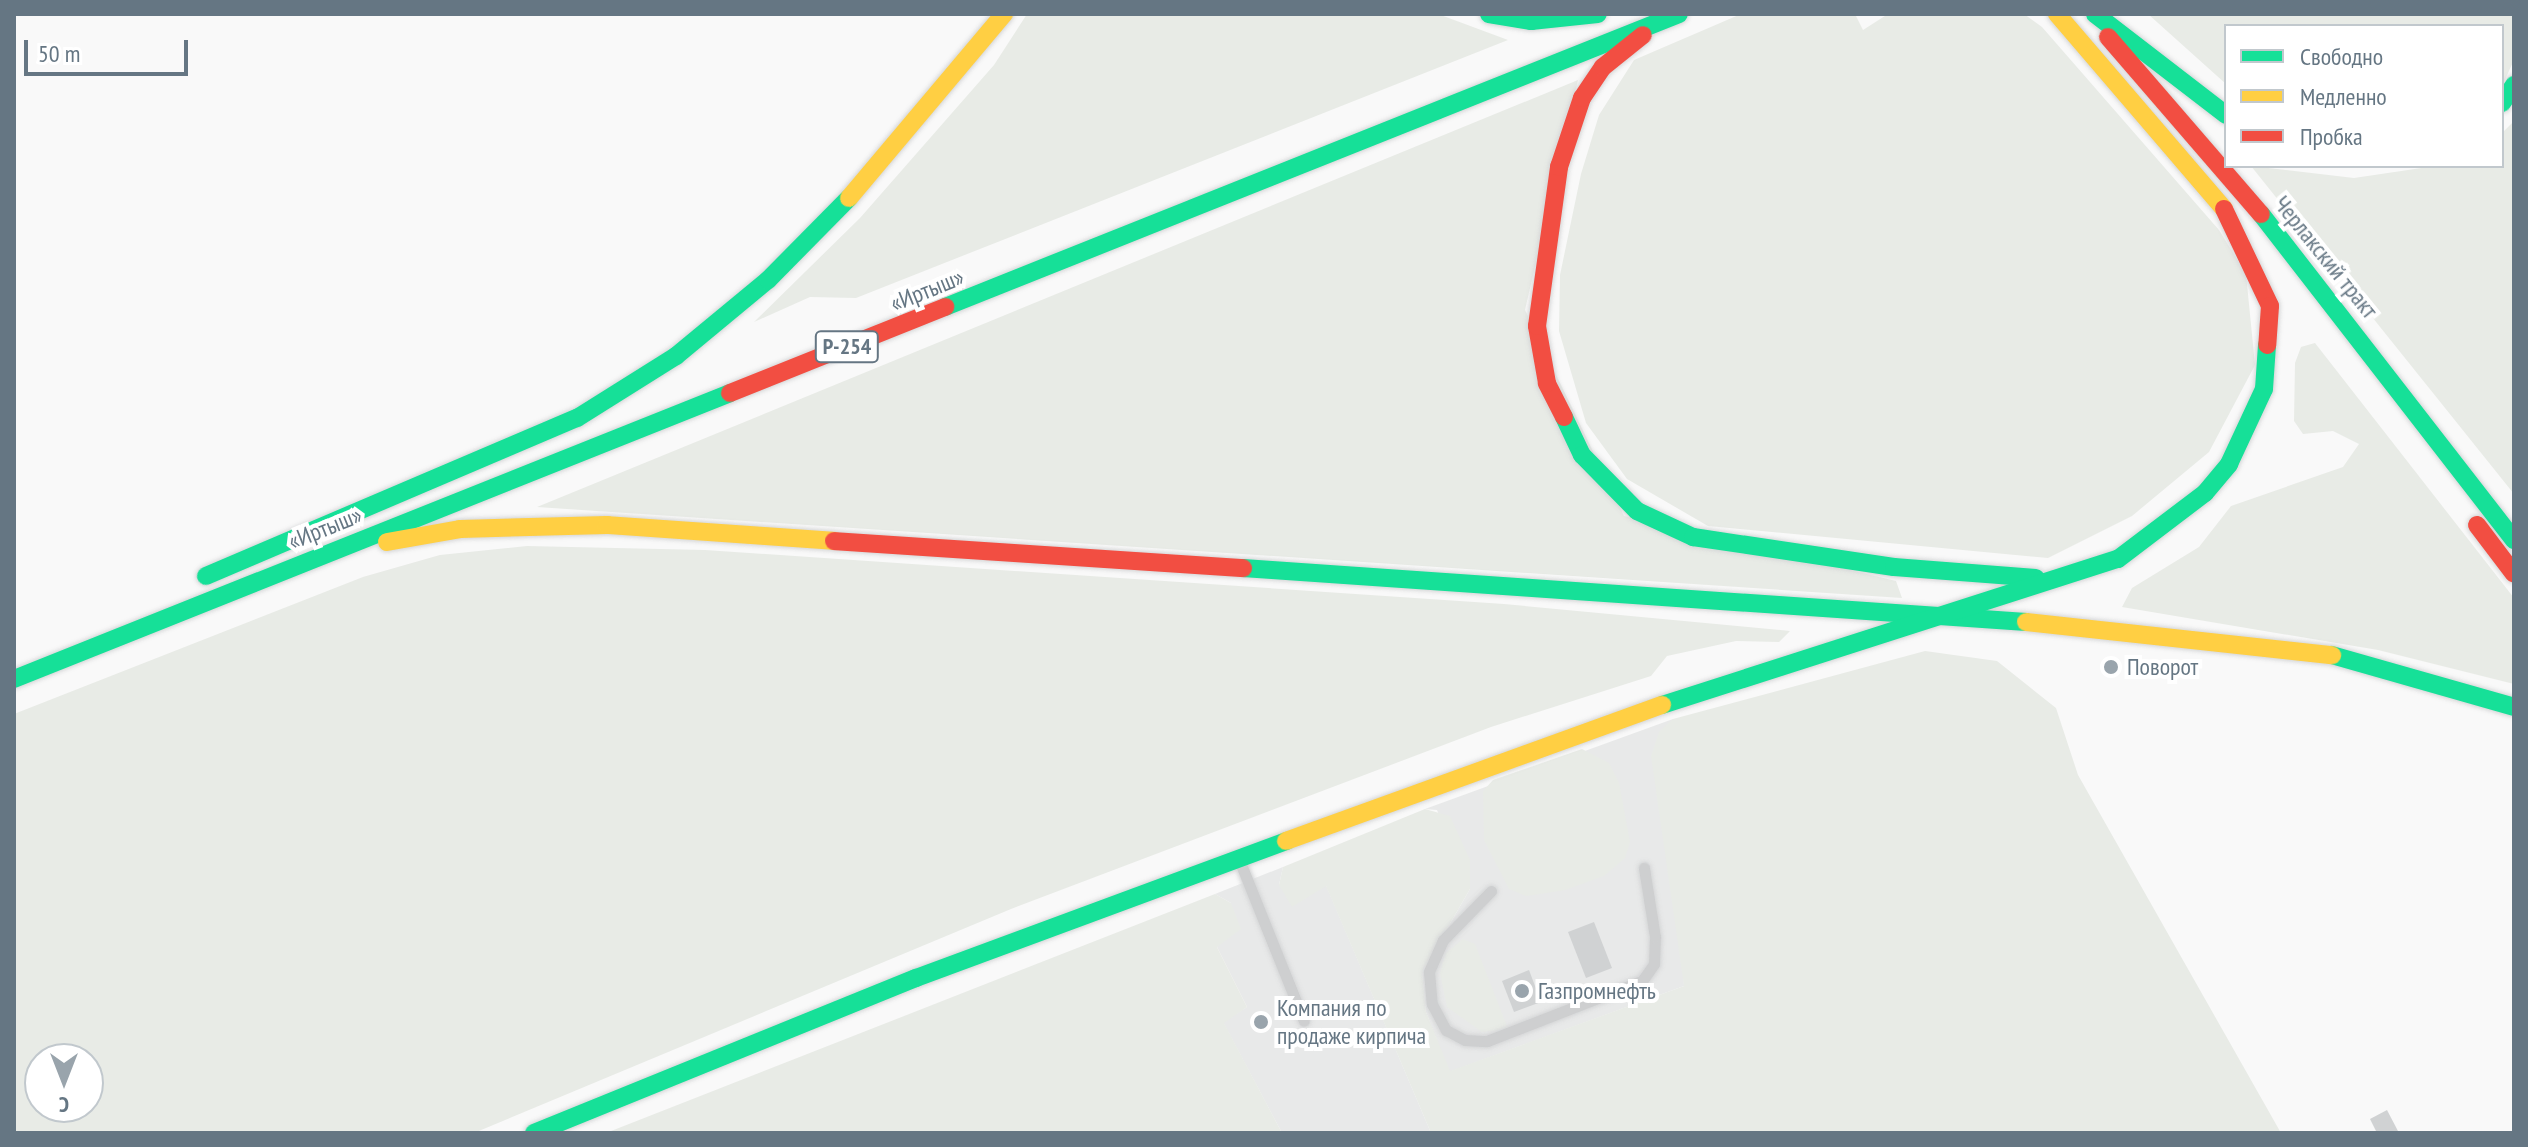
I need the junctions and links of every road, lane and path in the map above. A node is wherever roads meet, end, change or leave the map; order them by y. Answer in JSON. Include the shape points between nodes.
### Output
{"nodes":[{"id":1,"x":1004,"y":14,"type":"edge"},
{"id":2,"x":1489,"y":14,"type":"edge"},
{"id":3,"x":1598,"y":14,"type":"edge"},
{"id":4,"x":1615,"y":14,"type":"edge"},
{"id":5,"x":1679,"y":14,"type":"edge"},
{"id":6,"x":2057,"y":14,"type":"edge"},
{"id":7,"x":2089,"y":14,"type":"edge"},
{"id":8,"x":2095,"y":14,"type":"edge"},
{"id":9,"x":1541,"y":44,"type":"dead end"},
{"id":10,"x":2224,"y":113,"type":"edge"},
{"id":11,"x":2224,"y":209,"type":"junction"},
{"id":12,"x":953,"y":280,"type":"dead end"},
{"id":13,"x":2514,"y":540,"type":"edge"},
{"id":14,"x":2514,"y":574,"type":"edge"},
{"id":15,"x":2078,"y":575,"type":"junction"},
{"id":16,"x":1950,"y":617,"type":"junction"},
{"id":17,"x":93,"y":630,"type":"junction"},
{"id":18,"x":14,"y":662,"type":"edge"},
{"id":19,"x":40,"y":667,"type":"junction"},
{"id":20,"x":14,"y":679,"type":"edge"},
{"id":21,"x":2514,"y":707,"type":"edge"},
{"id":22,"x":1239,"y":860,"type":"junction"},
{"id":23,"x":1644,"y":868,"type":"dead end"},
{"id":24,"x":1491,"y":891,"type":"dead end"},
{"id":25,"x":1304,"y":1021,"type":"dead end"},
{"id":26,"x":534,"y":1133,"type":"edge"}],
"edges":[{"from":1,"to":17,"type":"main road","via":[[870,177],[768,280],[676,356],[577,418]]},
{"from":2,"to":3,"type":"main road","via":[[1531,21]]},
{"from":4,"to":9,"type":"main road"},
{"from":5,"to":15,"type":"main road","via":[[1603,67],[1582,98],[1559,167],[1537,326],[1547,383],[1582,455],[1637,511],[1720,543],[1973,576]]},
{"from":5,"to":19,"type":"main road","name":"«Иртыш»","number":"Р-254"},
{"from":6,"to":11,"type":"main road"},
{"from":7,"to":13,"type":"main road","name":"Черлакский тракт","via":[[2297,256]]},
{"from":8,"to":10,"type":"main road"},
{"from":11,"to":14,"type":"main road","name":"Черлакский тракт"},
{"from":11,"to":15,"type":"main road","via":[[2270,306],[2270,360],[2256,412],[2229,464],[2180,517],[2118,559]]},
{"from":12,"to":17,"type":"main road","name":"«Иртыш»","number":"Р-254"},
{"from":15,"to":16,"type":"main road"},
{"from":16,"to":19,"type":"main road","via":[[555,525],[396,540]]},
{"from":16,"to":21,"type":"main road","via":[[2130,629],[2331,655]]},
{"from":16,"to":22,"type":"main road","via":[[1617,719]]},
{"from":17,"to":18,"type":"main road","name":"«Иртыш»","number":"Р-254"},
{"from":19,"to":20,"type":"main road","name":"«Иртыш»","number":"Р-254"},
{"from":22,"to":25,"type":"lane"},
{"from":22,"to":26,"type":"main road","via":[[916,978]]},
{"from":23,"to":24,"type":"lane","via":[[1655,937],[1654,964],[1642,981],[1487,1041],[1465,1040],[1446,1030],[1432,1004],[1429,972],[1443,940]]}]}
